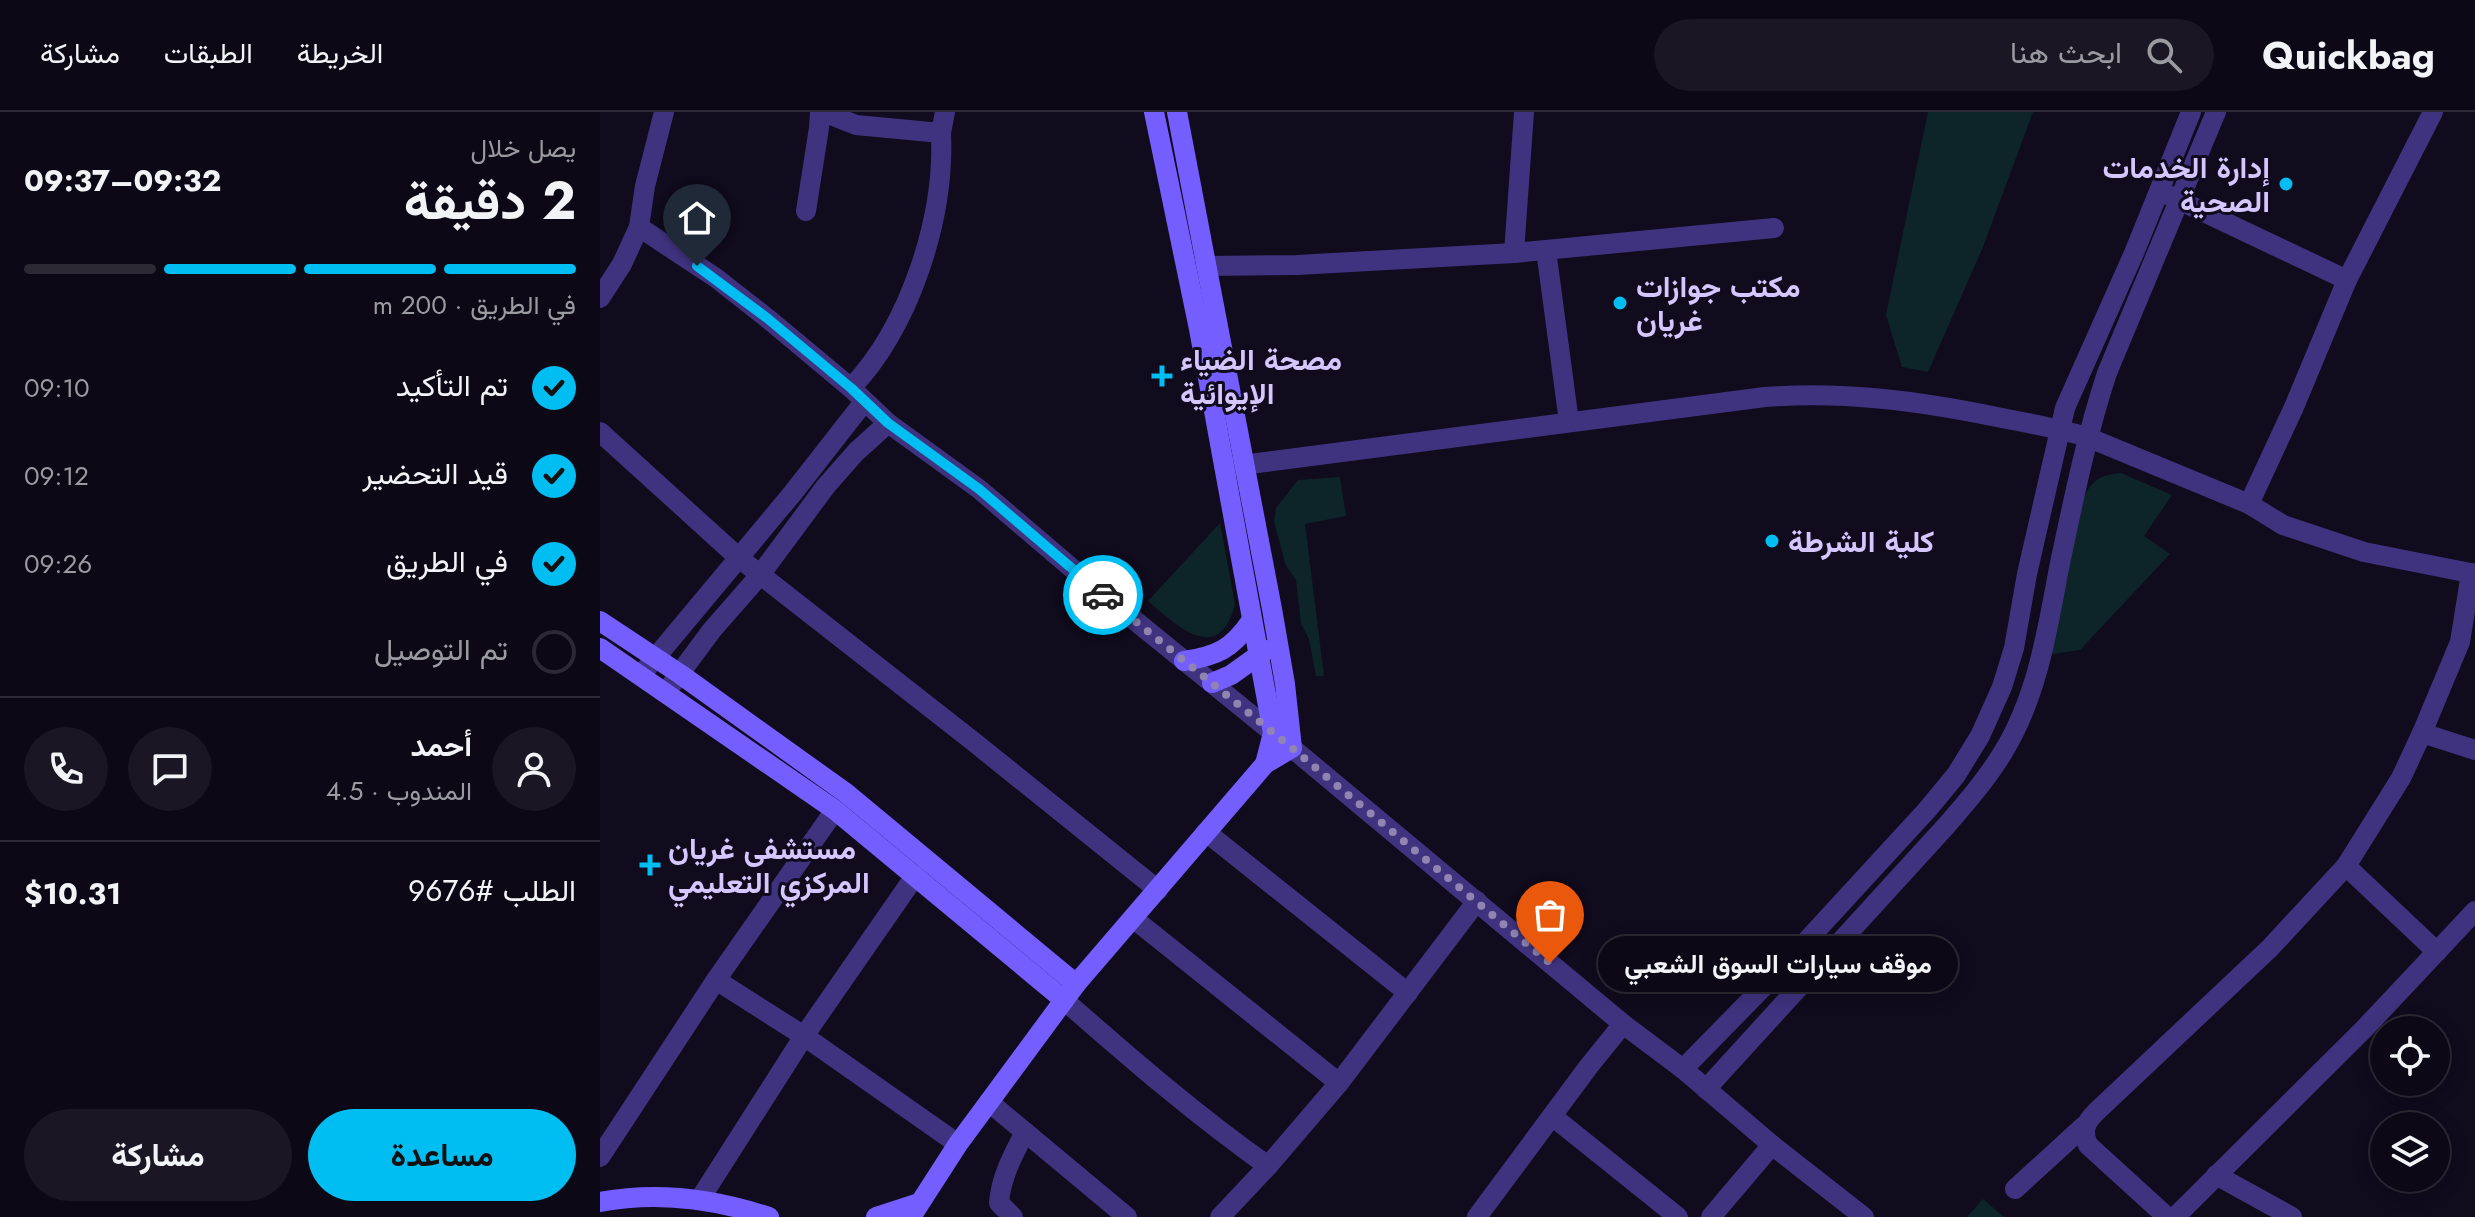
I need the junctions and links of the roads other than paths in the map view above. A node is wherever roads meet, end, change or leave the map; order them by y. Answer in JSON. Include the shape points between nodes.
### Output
{"nodes":[{"id":1,"x":664,"y":112,"type":"edge"},
{"id":2,"x":822,"y":112,"type":"edge"},
{"id":3,"x":1154,"y":112,"type":"edge"},
{"id":4,"x":1177,"y":112,"type":"edge"},
{"id":5,"x":1524,"y":112,"type":"edge"},
{"id":6,"x":2191,"y":112,"type":"edge"},
{"id":7,"x":2216,"y":112,"type":"edge"},
{"id":8,"x":2433,"y":112,"type":"edge"},
{"id":9,"x":943,"y":122,"type":"edge"},
{"id":10,"x":2159,"y":191,"type":"junction"},
{"id":11,"x":2180,"y":200,"type":"junction"},
{"id":12,"x":806,"y":211,"type":"dead end"},
{"id":13,"x":639,"y":227,"type":"junction"},
{"id":14,"x":1774,"y":228,"type":"dead end"},
{"id":15,"x":1546,"y":250,"type":"junction"},
{"id":16,"x":1514,"y":253,"type":"junction"},
{"id":17,"x":1206,"y":266,"type":"junction"},
{"id":18,"x":2347,"y":280,"type":"junction"},
{"id":19,"x":600,"y":298,"type":"edge"},
{"id":20,"x":857,"y":395,"type":"junction"},
{"id":21,"x":1569,"y":422,"type":"junction"},
{"id":22,"x":888,"y":423,"type":"junction"},
{"id":23,"x":2059,"y":429,"type":"junction"},
{"id":24,"x":600,"y":432,"type":"edge"},
{"id":25,"x":2087,"y":437,"type":"junction"},
{"id":26,"x":1233,"y":467,"type":"junction"},
{"id":27,"x":2249,"y":504,"type":"junction"},
{"id":28,"x":739,"y":558,"type":"junction"},
{"id":29,"x":2473,"y":574,"type":"edge"},
{"id":30,"x":760,"y":575,"type":"junction"},
{"id":31,"x":600,"y":621,"type":"edge"},
{"id":32,"x":1251,"y":621,"type":"junction"},
{"id":33,"x":1278,"y":639,"type":"junction"},
{"id":34,"x":2468,"y":646,"type":"edge"},
{"id":35,"x":600,"y":648,"type":"edge"},
{"id":36,"x":655,"y":657,"type":"junction"},
{"id":37,"x":1259,"y":657,"type":"junction"},
{"id":38,"x":1184,"y":661,"type":"junction"},
{"id":39,"x":680,"y":674,"type":"junction"},
{"id":40,"x":641,"y":675,"type":"junction"},
{"id":41,"x":1212,"y":683,"type":"junction"},
{"id":42,"x":666,"y":692,"type":"junction"},
{"id":43,"x":1273,"y":733,"type":"junction"},
{"id":44,"x":2422,"y":733,"type":"junction"},
{"id":45,"x":1292,"y":748,"type":"junction"},
{"id":46,"x":2475,"y":750,"type":"edge"},
{"id":47,"x":1265,"y":764,"type":"junction"},
{"id":48,"x":835,"y":810,"type":"junction"},
{"id":49,"x":1927,"y":810,"type":"junction"},
{"id":50,"x":1946,"y":826,"type":"junction"},
{"id":51,"x":1206,"y":832,"type":"junction"},
{"id":52,"x":2346,"y":866,"type":"junction"},
{"id":53,"x":915,"y":876,"type":"junction"},
{"id":54,"x":1158,"y":890,"type":"junction"},
{"id":55,"x":1477,"y":901,"type":"junction"},
{"id":56,"x":2473,"y":916,"type":"edge"},
{"id":57,"x":1134,"y":919,"type":"junction"},
{"id":58,"x":2437,"y":952,"type":"junction"},
{"id":59,"x":716,"y":980,"type":"junction"},
{"id":60,"x":1070,"y":992,"type":"junction"},
{"id":61,"x":1408,"y":993,"type":"junction"},
{"id":62,"x":1623,"y":1024,"type":"junction"},
{"id":63,"x":804,"y":1036,"type":"junction"},
{"id":64,"x":1683,"y":1069,"type":"junction"},
{"id":65,"x":1339,"y":1083,"type":"junction"},
{"id":66,"x":1706,"y":1089,"type":"junction"},
{"id":67,"x":989,"y":1102,"type":"junction"},
{"id":68,"x":1552,"y":1116,"type":"junction"},
{"id":69,"x":2084,"y":1126,"type":"junction"},
{"id":70,"x":1025,"y":1132,"type":"junction"},
{"id":71,"x":958,"y":1144,"type":"junction"},
{"id":72,"x":1772,"y":1145,"type":"junction"},
{"id":73,"x":600,"y":1157,"type":"edge"},
{"id":74,"x":1268,"y":1166,"type":"junction"},
{"id":75,"x":2216,"y":1175,"type":"junction"},
{"id":76,"x":2015,"y":1189,"type":"dead end"},
{"id":77,"x":700,"y":1199,"type":"junction"},
{"id":78,"x":600,"y":1202,"type":"edge"},
{"id":79,"x":915,"y":1210,"type":"edge"},
{"id":80,"x":1485,"y":1215,"type":"edge"},
{"id":81,"x":769,"y":1217,"type":"edge"},
{"id":82,"x":876,"y":1217,"type":"edge"},
{"id":83,"x":1013,"y":1217,"type":"edge"},
{"id":84,"x":1127,"y":1217,"type":"edge"},
{"id":85,"x":1220,"y":1217,"type":"edge"},
{"id":86,"x":1678,"y":1217,"type":"edge"},
{"id":87,"x":1711,"y":1217,"type":"edge"},
{"id":88,"x":1864,"y":1217,"type":"edge"},
{"id":89,"x":2167,"y":1217,"type":"edge"},
{"id":90,"x":2175,"y":1217,"type":"edge"},
{"id":91,"x":2292,"y":1217,"type":"edge"}],
"edges":[{"from":1,"to":13,"type":"street"},
{"from":2,"to":9,"type":"street","via":[[856,125]]},
{"from":2,"to":12,"type":"street"},
{"from":3,"to":26,"type":"main road"},
{"from":4,"to":17,"type":"main road"},
{"from":5,"to":16,"type":"street"},
{"from":6,"to":10,"type":"street"},
{"from":7,"to":11,"type":"street"},
{"from":8,"to":18,"type":"street"},
{"from":9,"to":20,"type":"street","via":[[935,210],[913,291]]},
{"from":10,"to":11,"type":"street"},
{"from":10,"to":23,"type":"street"},
{"from":11,"to":18,"type":"street"},
{"from":11,"to":25,"type":"street","via":[[2107,373]]},
{"from":13,"to":19,"type":"street"},
{"from":13,"to":20,"type":"street","via":[[716,278]]},
{"from":14,"to":15,"type":"street"},
{"from":15,"to":16,"type":"street"},
{"from":15,"to":21,"type":"street"},
{"from":16,"to":17,"type":"street"},
{"from":17,"to":26,"type":"main road"},
{"from":18,"to":27,"type":"street"},
{"from":20,"to":22,"type":"street"},
{"from":20,"to":28,"type":"street"},
{"from":21,"to":23,"type":"street","via":[[1765,397],[1835,394],[1944,406]]},
{"from":21,"to":26,"type":"street"},
{"from":22,"to":30,"type":"street","via":[[826,486]]},
{"from":22,"to":38,"type":"street","via":[[979,489]]},
{"from":23,"to":25,"type":"street"},
{"from":23,"to":49,"type":"street","via":[[2002,687],[1980,736]]},
{"from":24,"to":28,"type":"street"},
{"from":25,"to":27,"type":"street"},
{"from":25,"to":50,"type":"street","via":[[2037,672],[2003,752]]},
{"from":26,"to":32,"type":"main road"},
{"from":26,"to":33,"type":"main road"},
{"from":27,"to":29,"type":"street","via":[[2283,525],[2364,552]]},
{"from":28,"to":30,"type":"street"},
{"from":28,"to":36,"type":"street"},
{"from":29,"to":34,"type":"street"},
{"from":30,"to":39,"type":"street"},
{"from":30,"to":54,"type":"street"},
{"from":31,"to":36,"type":"main road"},
{"from":32,"to":37,"type":"main road"},
{"from":32,"to":38,"type":"main road","via":[[1224,650]]},
{"from":33,"to":37,"type":"main road"},
{"from":33,"to":45,"type":"main road"},
{"from":34,"to":44,"type":"street"},
{"from":35,"to":40,"type":"main road"},
{"from":36,"to":39,"type":"main road"},
{"from":36,"to":40,"type":"street"},
{"from":37,"to":41,"type":"main road"},
{"from":37,"to":43,"type":"main road"},
{"from":38,"to":41,"type":"street"},
{"from":39,"to":42,"type":"street"},
{"from":39,"to":60,"type":"main road","via":[[927,858]]},
{"from":40,"to":42,"type":"main road"},
{"from":41,"to":43,"type":"street"},
{"from":42,"to":48,"type":"main road"},
{"from":43,"to":45,"type":"street"},
{"from":43,"to":47,"type":"main road"},
{"from":44,"to":46,"type":"street"},
{"from":44,"to":52,"type":"street","via":[[2401,778]]},
{"from":45,"to":47,"type":"main road"},
{"from":45,"to":55,"type":"street"},
{"from":47,"to":51,"type":"main road"},
{"from":48,"to":53,"type":"main road"},
{"from":48,"to":59,"type":"street"},
{"from":49,"to":50,"type":"street"},
{"from":49,"to":64,"type":"street"},
{"from":50,"to":66,"type":"street"},
{"from":51,"to":54,"type":"main road"},
{"from":51,"to":61,"type":"street"},
{"from":52,"to":58,"type":"street"},
{"from":52,"to":69,"type":"street","via":[[2270,948]]},
{"from":53,"to":60,"type":"main road"},
{"from":53,"to":63,"type":"street"},
{"from":54,"to":57,"type":"main road"},
{"from":55,"to":61,"type":"street"},
{"from":55,"to":62,"type":"street"},
{"from":56,"to":58,"type":"street"},
{"from":57,"to":60,"type":"main road"},
{"from":57,"to":65,"type":"street"},
{"from":58,"to":75,"type":"street"},
{"from":59,"to":63,"type":"street"},
{"from":59,"to":73,"type":"street"},
{"from":60,"to":67,"type":"main road"},
{"from":60,"to":74,"type":"street","via":[[1173,1094]]},
{"from":61,"to":65,"type":"street"},
{"from":62,"to":64,"type":"street"},
{"from":62,"to":68,"type":"street"},
{"from":63,"to":71,"type":"street"},
{"from":63,"to":77,"type":"street"},
{"from":64,"to":66,"type":"street"},
{"from":65,"to":74,"type":"street"},
{"from":66,"to":72,"type":"street"},
{"from":67,"to":70,"type":"street"},
{"from":67,"to":71,"type":"main road"},
{"from":68,"to":80,"type":"street"},
{"from":68,"to":86,"type":"street"},
{"from":69,"to":76,"type":"street"},
{"from":69,"to":89,"type":"street","via":[[2088,1145]]},
{"from":70,"to":83,"type":"street","via":[[1000,1193],[999,1203]]},
{"from":70,"to":84,"type":"street"},
{"from":71,"to":79,"type":"main road"},
{"from":72,"to":87,"type":"street"},
{"from":72,"to":88,"type":"street"},
{"from":74,"to":85,"type":"street"},
{"from":75,"to":90,"type":"street"},
{"from":75,"to":91,"type":"street"},
{"from":77,"to":78,"type":"main road","via":[[647,1196]]},
{"from":77,"to":81,"type":"main road"},
{"from":79,"to":82,"type":"main road"}]}
